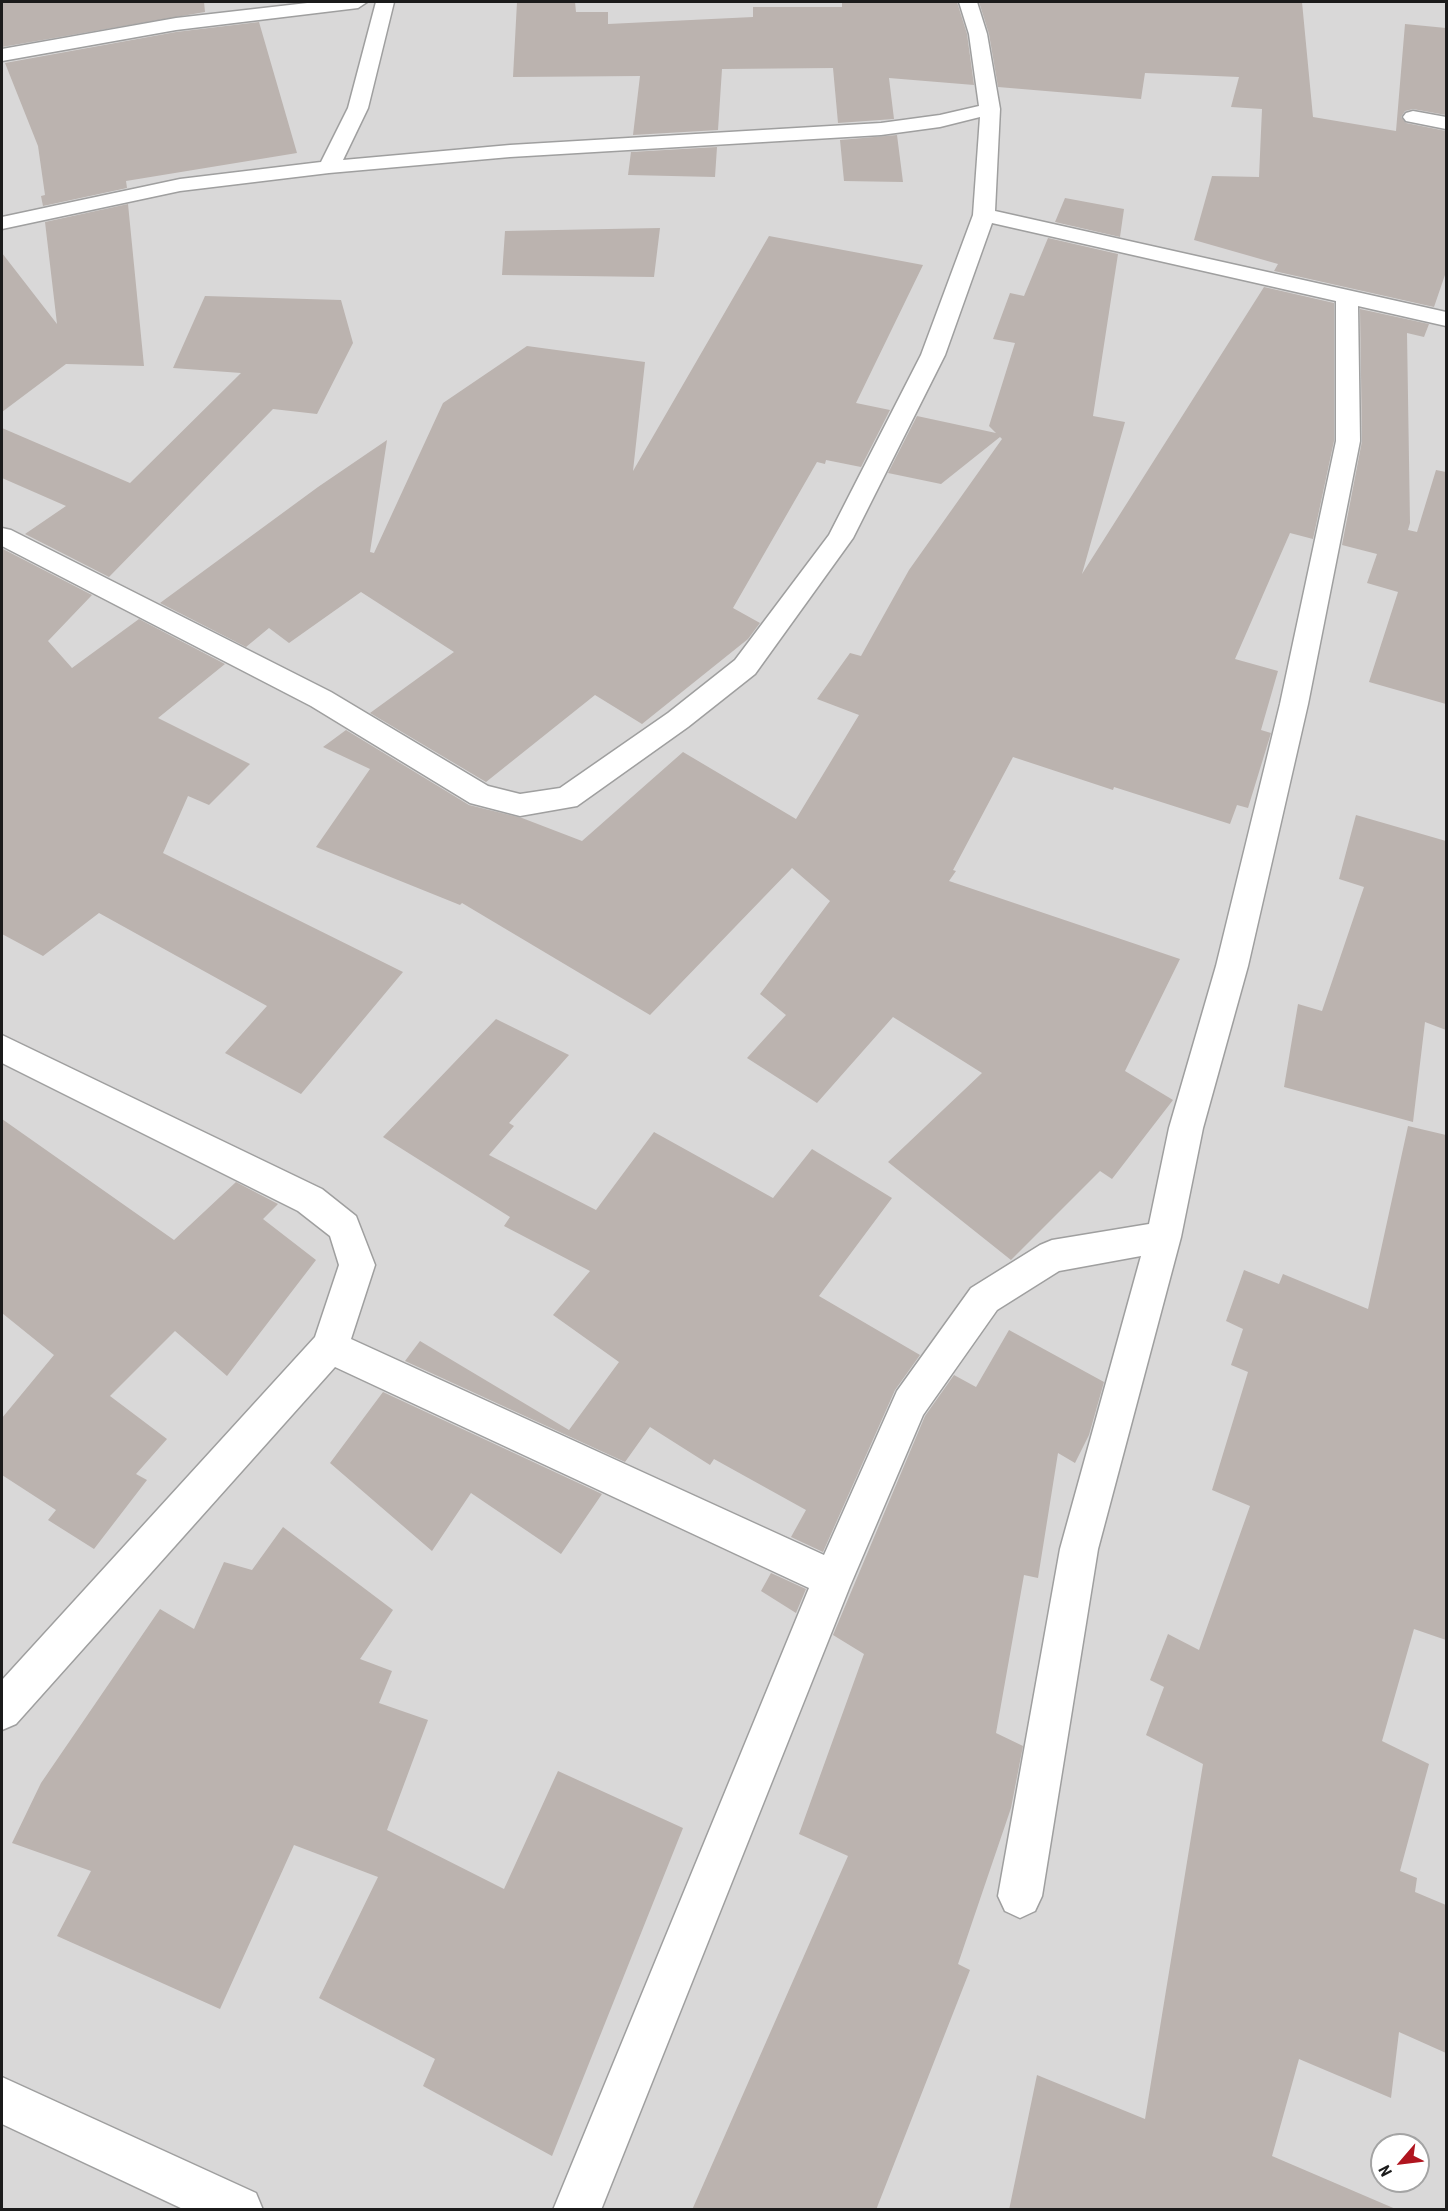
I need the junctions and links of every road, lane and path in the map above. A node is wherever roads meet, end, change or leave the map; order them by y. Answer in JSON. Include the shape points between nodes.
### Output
{"nodes":[{"id":1,"x":358,"y":2,"type":"edge"},
{"id":2,"x":385,"y":2,"type":"edge"},
{"id":3,"x":968,"y":2,"type":"edge"},
{"id":4,"x":2,"y":55,"type":"edge"},
{"id":5,"x":990,"y":109,"type":"junction"},
{"id":6,"x":1413,"y":117,"type":"dead end"},
{"id":7,"x":1446,"y":123,"type":"edge"},
{"id":8,"x":329,"y":167,"type":"junction"},
{"id":9,"x":984,"y":215,"type":"junction"},
{"id":10,"x":2,"y":222,"type":"edge"},
{"id":11,"x":1347,"y":297,"type":"junction"},
{"id":12,"x":1446,"y":319,"type":"edge"},
{"id":13,"x":2,"y":536,"type":"edge"},
{"id":14,"x":2,"y":1048,"type":"edge"},
{"id":15,"x":1164,"y":1237,"type":"junction"},
{"id":16,"x":330,"y":1347,"type":"junction"},
{"id":17,"x":832,"y":1579,"type":"junction"},
{"id":18,"x":2,"y":1710,"type":"edge"},
{"id":19,"x":1020,"y":1896,"type":"dead end"},
{"id":20,"x":2,"y":2100,"type":"edge"},
{"id":21,"x":239,"y":2210,"type":"edge"},
{"id":22,"x":577,"y":2210,"type":"edge"}],
"edges":[{"from":1,"to":4,"type":"street","via":[[176,24]]},
{"from":2,"to":8,"type":"street","via":[[358,108]]},
{"from":3,"to":5,"type":"street","via":[[978,34]]},
{"from":5,"to":8,"type":"street","via":[[881,129],[510,150]]},
{"from":5,"to":9,"type":"street"},
{"from":6,"to":7,"type":"street"},
{"from":8,"to":10,"type":"street","via":[[180,185]]},
{"from":9,"to":11,"type":"street"},
{"from":9,"to":13,"type":"street","via":[[933,355],[840,538],[745,667],[567,798],[520,805],[480,795],[321,699]]},
{"from":11,"to":12,"type":"street"},
{"from":11,"to":15,"type":"street","via":[[1348,441],[1294,704],[1232,966],[1186,1128]]},
{"from":14,"to":16,"type":"street","via":[[310,1200],[344,1227],[357,1265]]},
{"from":15,"to":17,"type":"street","via":[[1052,1256],[984,1299],[910,1403]]},
{"from":15,"to":19,"type":"street","via":[[1079,1549]]},
{"from":16,"to":17,"type":"street"},
{"from":16,"to":18,"type":"street"},
{"from":17,"to":22,"type":"street"},
{"from":20,"to":21,"type":"street"}]}
